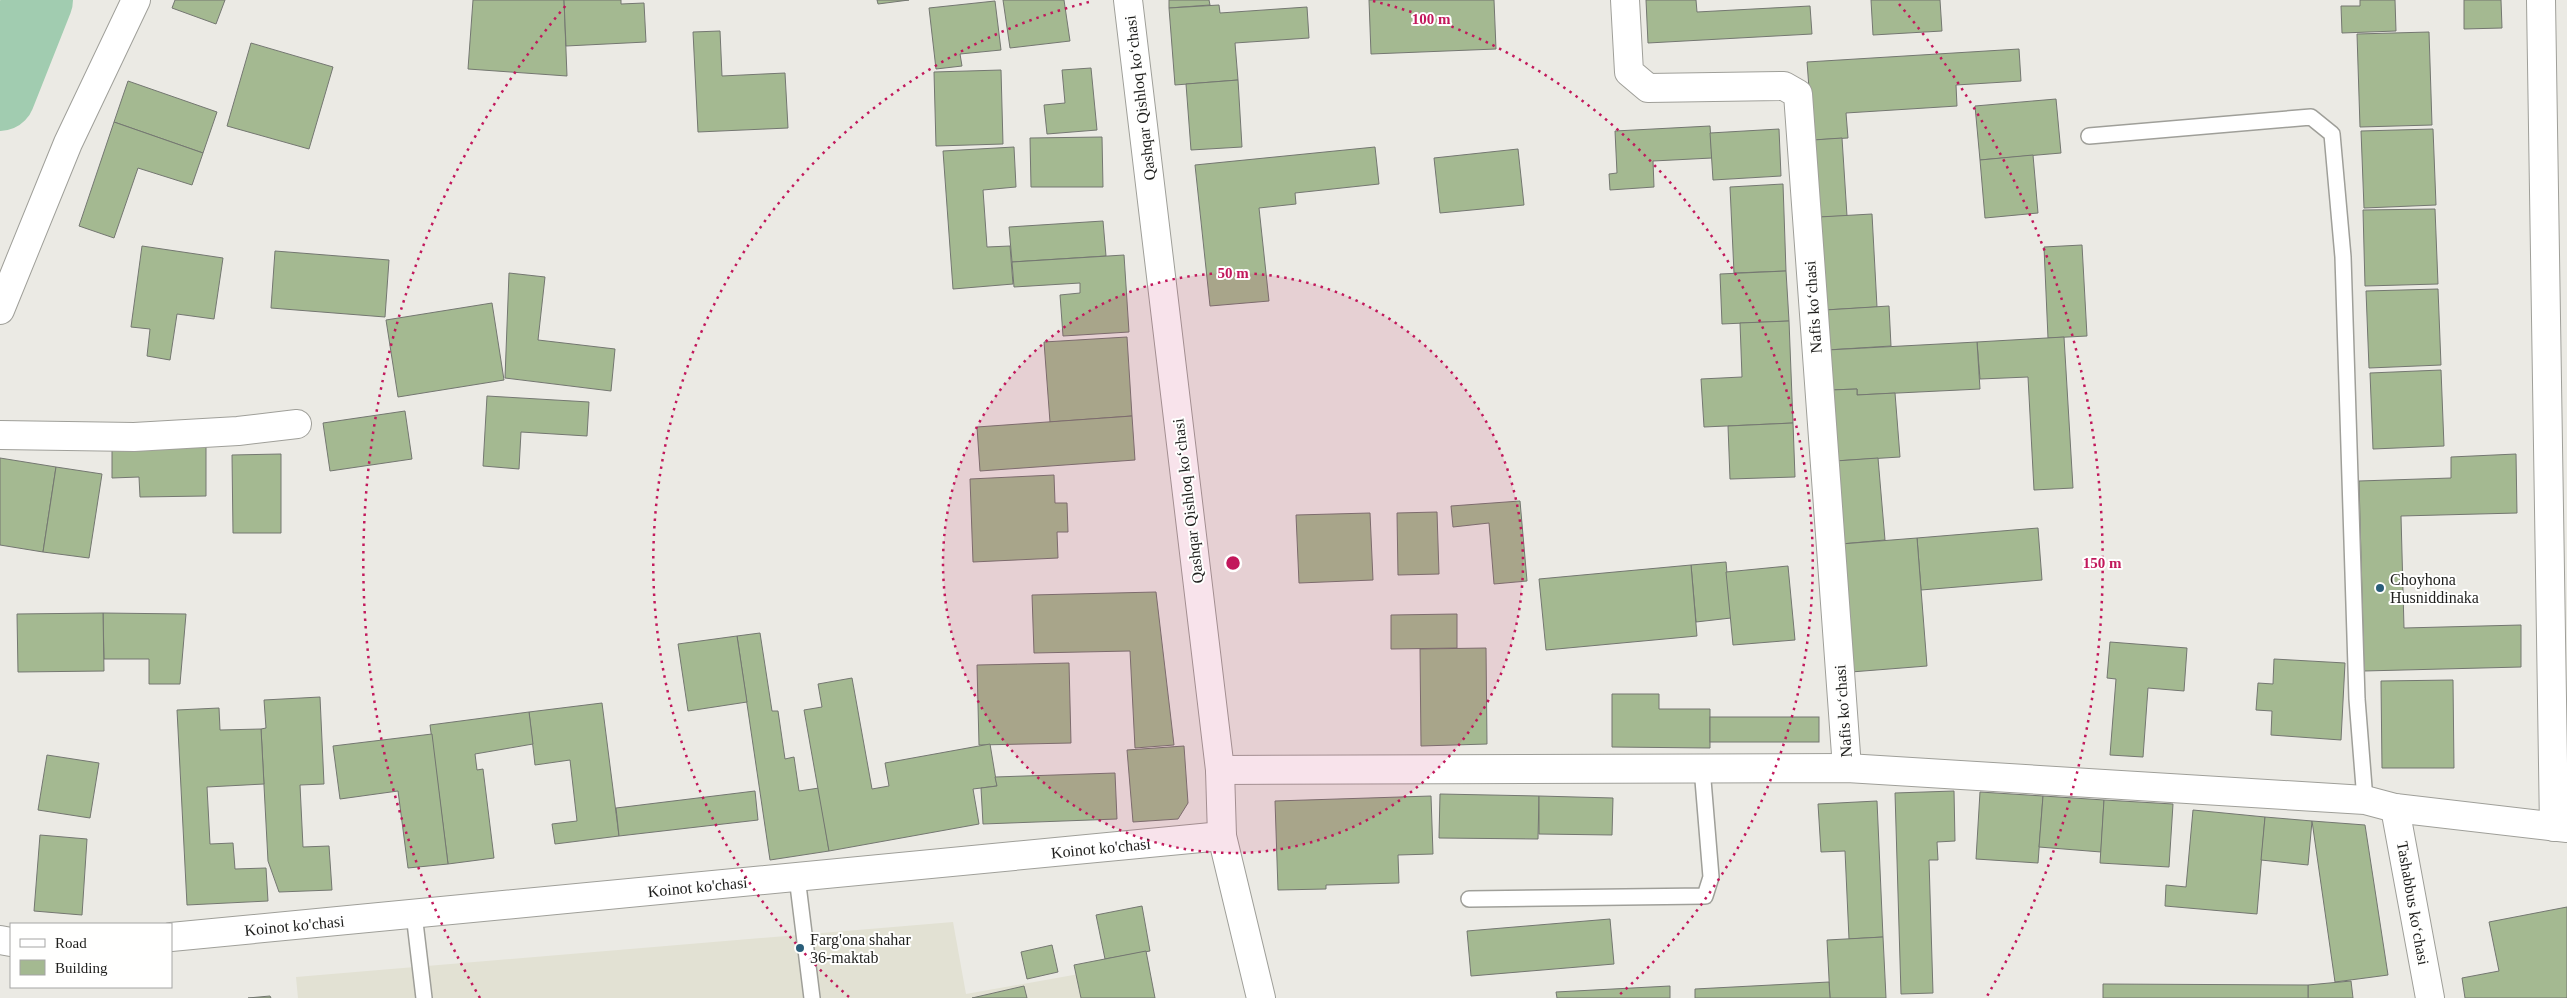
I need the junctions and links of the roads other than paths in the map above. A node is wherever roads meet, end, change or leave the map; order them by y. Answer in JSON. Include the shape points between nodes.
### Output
{"nodes":[{"id":1,"x":136,"y":0,"type":"edge"},
{"id":2,"x":1128,"y":0,"type":"edge"},
{"id":3,"x":1624,"y":0,"type":"edge"},
{"id":4,"x":2540,"y":0,"type":"edge"},
{"id":5,"x":2090,"y":136,"type":"dead end"},
{"id":6,"x":0,"y":310,"type":"edge"},
{"id":7,"x":297,"y":424,"type":"dead end"},
{"id":8,"x":0,"y":435,"type":"edge"},
{"id":9,"x":1702,"y":768,"type":"junction"},
{"id":10,"x":1847,"y":768,"type":"junction"},
{"id":11,"x":1220,"y":770,"type":"junction"},
{"id":12,"x":2365,"y":800,"type":"junction"},
{"id":13,"x":2395,"y":808,"type":"junction"},
{"id":14,"x":2560,"y":828,"type":"edge"},
{"id":15,"x":1222,"y":836,"type":"junction"},
{"id":16,"x":797,"y":877,"type":"junction"},
{"id":17,"x":1469,"y":899,"type":"dead end"},
{"id":18,"x":414,"y":914,"type":"junction"},
{"id":19,"x":172,"y":937,"type":"edge"},
{"id":20,"x":424,"y":998,"type":"edge"},
{"id":21,"x":812,"y":998,"type":"edge"},
{"id":22,"x":1261,"y":998,"type":"edge"},
{"id":23,"x":2430,"y":998,"type":"edge"}],
"edges":[{"from":1,"to":6,"type":"street","via":[[68,143]]},
{"from":2,"to":11,"type":"street","name":"Qashqar Qishloq koʻchasi"},
{"from":3,"to":10,"type":"street","name":"Nafis koʻchasi","via":[[1630,72],[1648,88],[1784,86],[1798,94]]},
{"from":4,"to":14,"type":"street"},
{"from":5,"to":12,"type":"lane","via":[[2310,117],[2332,134],[2344,257],[2356,699]]},
{"from":7,"to":8,"type":"street","via":[[134,437]]},
{"from":9,"to":10,"type":"street"},
{"from":9,"to":11,"type":"street"},
{"from":9,"to":17,"type":"lane","via":[[1711,877],[1706,896]]},
{"from":10,"to":12,"type":"street"},
{"from":11,"to":15,"type":"street","name":"Qashqar Qishloq koʻchasi"},
{"from":12,"to":13,"type":"street"},
{"from":13,"to":14,"type":"street"},
{"from":13,"to":23,"type":"street","name":"Tashabbus koʻchasi"},
{"from":15,"to":16,"type":"street","name":"Koinot ko'chasi"},
{"from":15,"to":22,"type":"street","name":"Qashqar Qishloq koʻchasi"},
{"from":16,"to":18,"type":"street","name":"Koinot ko'chasi"},
{"from":16,"to":21,"type":"lane"},
{"from":18,"to":19,"type":"street","name":"Koinot ko'chasi"},
{"from":18,"to":20,"type":"lane"}]}
